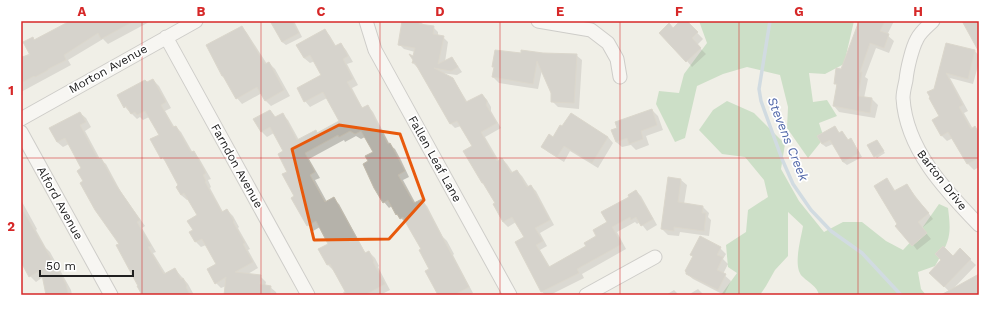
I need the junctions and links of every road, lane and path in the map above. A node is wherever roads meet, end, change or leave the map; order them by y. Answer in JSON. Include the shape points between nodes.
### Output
{"nodes":[{"id":1,"x":196,"y":21,"type":"edge"},
{"id":2,"x":366,"y":21,"type":"edge"},
{"id":3,"x":538,"y":21,"type":"edge"},
{"id":4,"x":933,"y":21,"type":"edge"},
{"id":5,"x":166,"y":37,"type":"junction"},
{"id":6,"x":620,"y":77,"type":"dead end"},
{"id":7,"x":21,"y":119,"type":"edge"},
{"id":8,"x":21,"y":132,"type":"edge"},
{"id":9,"x":979,"y":226,"type":"edge"},
{"id":10,"x":654,"y":257,"type":"dead end"},
{"id":11,"x":111,"y":295,"type":"edge"},
{"id":12,"x":308,"y":295,"type":"edge"},
{"id":13,"x":510,"y":295,"type":"edge"},
{"id":14,"x":586,"y":295,"type":"edge"}],
"edges":[{"from":1,"to":5,"type":"street","name":"Morton Avenue"},
{"from":2,"to":13,"type":"street","name":"Fallen Leaf Lane","via":[[375,50]]},
{"from":3,"to":6,"type":"street","via":[[591,30],[608,43],[617,59]]},
{"from":4,"to":9,"type":"street","name":"Barton Drive","via":[[917,38],[907,70],[903,97],[908,127],[916,146],[934,174]]},
{"from":5,"to":7,"type":"street","name":"Morton Avenue"},
{"from":5,"to":12,"type":"street","name":"Farndon Avenue"},
{"from":8,"to":11,"type":"street","name":"Alford Avenue"},
{"from":10,"to":14,"type":"street"}]}
